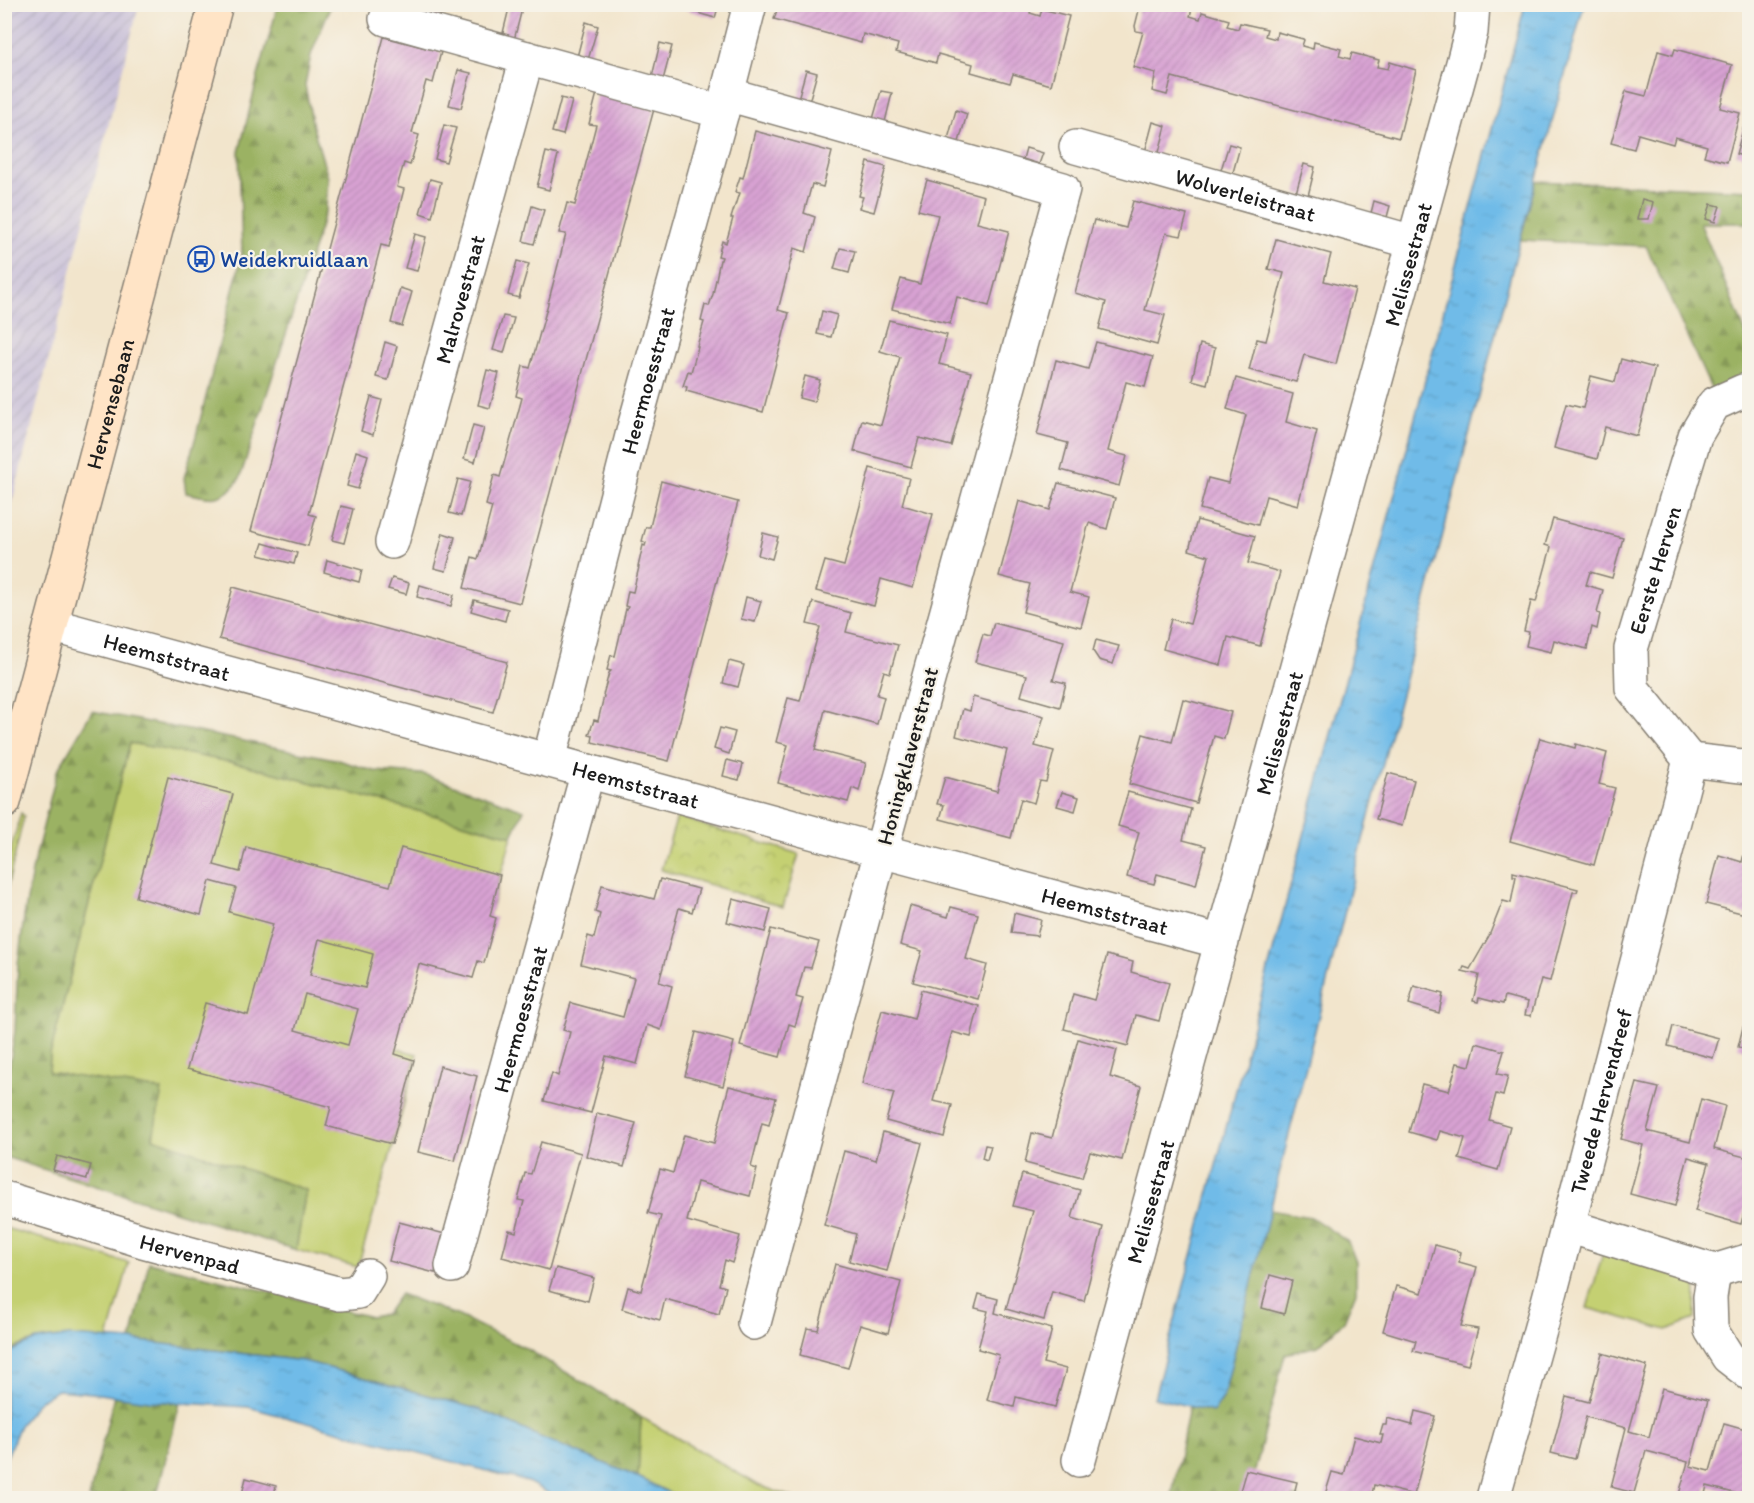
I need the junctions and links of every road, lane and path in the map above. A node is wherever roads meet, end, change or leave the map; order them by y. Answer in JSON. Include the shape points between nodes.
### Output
{"nodes":[{"id":1,"x":216,"y":4,"type":"edge"},
{"id":2,"x":750,"y":4,"type":"edge"},
{"id":3,"x":1473,"y":4,"type":"edge"},
{"id":4,"x":386,"y":19,"type":"dead end"},
{"id":5,"x":527,"y":58,"type":"junction"},
{"id":6,"x":725,"y":103,"type":"junction"},
{"id":7,"x":1076,"y":147,"type":"dead end"},
{"id":8,"x":1413,"y":242,"type":"junction"},
{"id":9,"x":1749,"y":391,"type":"edge"},
{"id":10,"x":392,"y":542,"type":"dead end"},
{"id":11,"x":51,"y":625,"type":"junction"},
{"id":12,"x":549,"y":760,"type":"junction"},
{"id":13,"x":1690,"y":760,"type":"junction"},
{"id":14,"x":1749,"y":767,"type":"edge"},
{"id":15,"x":588,"y":771,"type":"junction"},
{"id":16,"x":4,"y":802,"type":"edge"},
{"id":17,"x":881,"y":851,"type":"junction"},
{"id":18,"x":1222,"y":942,"type":"junction"},
{"id":19,"x":4,"y":1198,"type":"edge"},
{"id":20,"x":1568,"y":1226,"type":"junction"},
{"id":21,"x":1749,"y":1260,"type":"edge"},
{"id":22,"x":452,"y":1266,"type":"dead end"},
{"id":23,"x":1714,"y":1271,"type":"junction"},
{"id":24,"x":368,"y":1276,"type":"dead end"},
{"id":25,"x":754,"y":1323,"type":"dead end"},
{"id":26,"x":1749,"y":1374,"type":"edge"},
{"id":27,"x":1079,"y":1460,"type":"dead end"},
{"id":28,"x":1493,"y":1498,"type":"edge"}],
"edges":[{"from":1,"to":11,"type":"street","name":"Hervensebaan"},
{"from":2,"to":6,"type":"street","name":"Heermoesstraat"},
{"from":3,"to":8,"type":"street","name":"Melissestraat","via":[[1471,32]]},
{"from":4,"to":5,"type":"street"},
{"from":5,"to":6,"type":"street"},
{"from":5,"to":10,"type":"street","name":"Malrovestraat"},
{"from":6,"to":12,"type":"street","name":"Heermoesstraat","via":[[635,424]]},
{"from":6,"to":17,"type":"street","name":"Honingklaverstraat","via":[[1063,189]]},
{"from":7,"to":8,"type":"street","name":"Wolverleistraat"},
{"from":8,"to":18,"type":"street","name":"Melissestraat"},
{"from":9,"to":13,"type":"street","name":"Eerste Herven","via":[[1714,404],[1695,436],[1631,649],[1632,688]]},
{"from":11,"to":12,"type":"street","name":"Heemststraat"},
{"from":11,"to":16,"type":"street","name":"Hervensebaan"},
{"from":12,"to":15,"type":"street","name":"Heemststraat"},
{"from":13,"to":14,"type":"street"},
{"from":13,"to":20,"type":"street","name":"Tweede Hervendreef"},
{"from":15,"to":17,"type":"street","name":"Heemststraat"},
{"from":15,"to":22,"type":"street","name":"Heermoesstraat"},
{"from":17,"to":18,"type":"street","name":"Heemststraat"},
{"from":17,"to":25,"type":"street","name":"Honingklaverstraat"},
{"from":18,"to":27,"type":"street","name":"Melissestraat"},
{"from":19,"to":24,"type":"street","name":"Hervenpad","via":[[142,1241],[340,1294],[358,1292]]},
{"from":20,"to":23,"type":"street"},
{"from":20,"to":28,"type":"street","name":"Tweede Hervendreef"},
{"from":21,"to":23,"type":"street"},
{"from":23,"to":26,"type":"street","via":[[1711,1330],[1728,1357]]}]}
